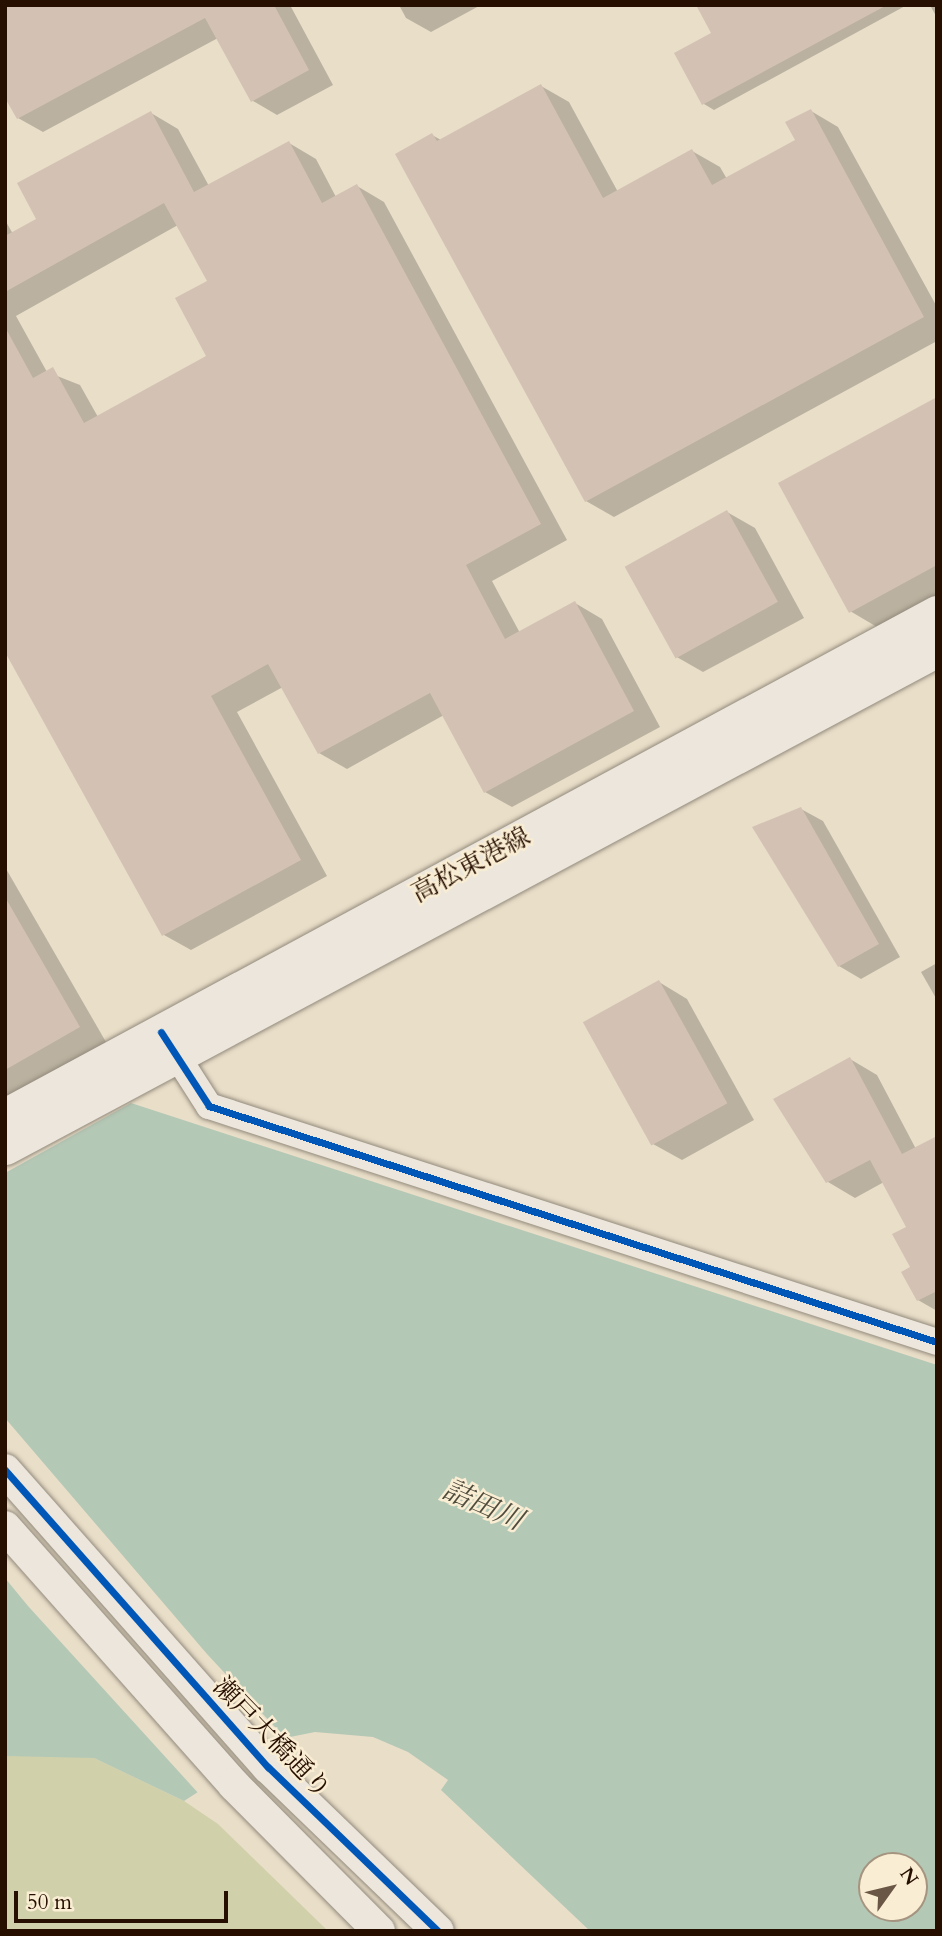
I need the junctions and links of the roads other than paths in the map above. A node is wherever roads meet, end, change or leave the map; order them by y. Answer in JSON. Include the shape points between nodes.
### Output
{"nodes":[{"id":1,"x":937,"y":614,"type":"edge"},
{"id":2,"x":937,"y":648,"type":"edge"},
{"id":3,"x":169,"y":1044,"type":"junction"},
{"id":4,"x":5,"y":1116,"type":"edge"},
{"id":5,"x":5,"y":1146,"type":"edge"},
{"id":6,"x":937,"y":1342,"type":"edge"},
{"id":7,"x":5,"y":1470,"type":"edge"},
{"id":8,"x":5,"y":1527,"type":"edge"},
{"id":9,"x":379,"y":1931,"type":"edge"},
{"id":10,"x":438,"y":1931,"type":"edge"}],
"edges":[{"from":1,"to":3,"type":"main road","name":"高松東港線"},
{"from":2,"to":3,"type":"main road","name":"高松東港線"},
{"from":3,"to":4,"type":"main road","name":"高松東港線"},
{"from":3,"to":5,"type":"main road","name":"高松東港線"},
{"from":3,"to":6,"type":"street","via":[[209,1106]]},
{"from":7,"to":10,"type":"street","name":"瀬戸大橋通り","via":[[268,1767]]},
{"from":8,"to":9,"type":"street","via":[[234,1785]]}]}
